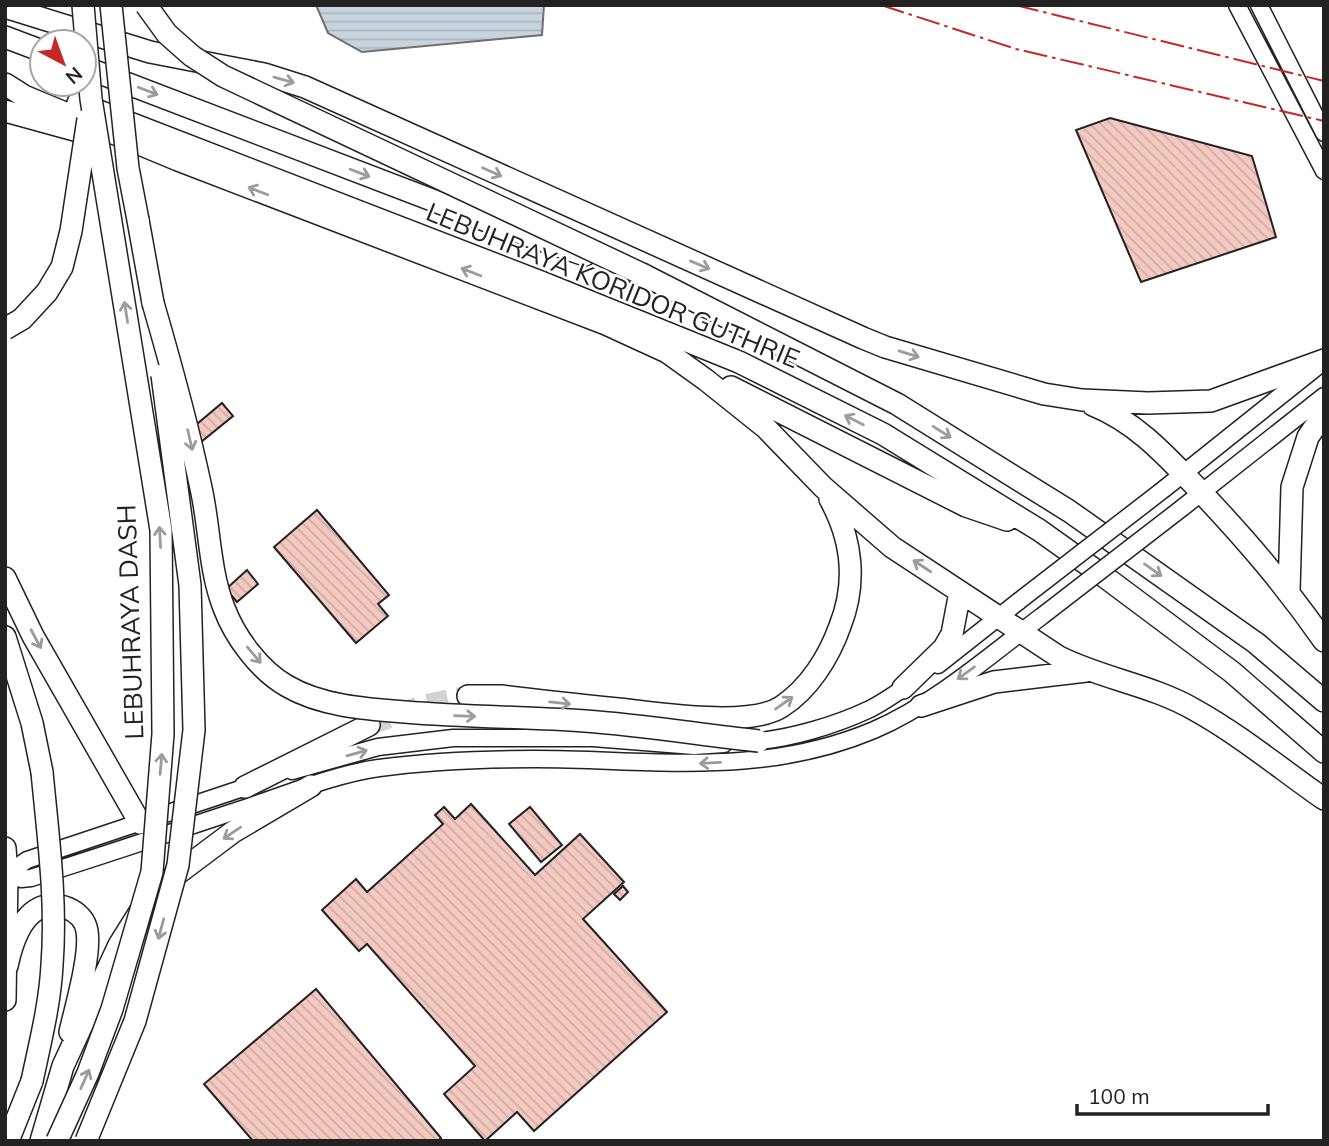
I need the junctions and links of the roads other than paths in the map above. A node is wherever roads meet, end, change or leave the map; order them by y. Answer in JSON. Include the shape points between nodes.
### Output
{"nodes":[{"id":1,"x":83,"y":5,"type":"edge"},
{"id":2,"x":111,"y":5,"type":"edge"},
{"id":3,"x":146,"y":5,"type":"edge"},
{"id":4,"x":1237,"y":5,"type":"edge"},
{"id":5,"x":1259,"y":5,"type":"edge"},
{"id":6,"x":5,"y":7,"type":"edge"},
{"id":7,"x":5,"y":37,"type":"edge"},
{"id":8,"x":28,"y":46,"type":"edge"},
{"id":9,"x":98,"y":72,"type":"edge"},
{"id":10,"x":5,"y":75,"type":"edge"},
{"id":11,"x":5,"y":84,"type":"edge"},
{"id":12,"x":91,"y":99,"type":"junction"},
{"id":13,"x":5,"y":111,"type":"edge"},
{"id":14,"x":1324,"y":133,"type":"edge"},
{"id":15,"x":178,"y":160,"type":"junction"},
{"id":16,"x":1324,"y":171,"type":"edge"},
{"id":17,"x":644,"y":275,"type":"junction"},
{"id":18,"x":153,"y":303,"type":"junction"},
{"id":19,"x":5,"y":329,"type":"edge"},
{"id":20,"x":667,"y":352,"type":"junction"},
{"id":21,"x":1324,"y":361,"type":"edge"},
{"id":22,"x":1324,"y":396,"type":"edge"},
{"id":23,"x":1082,"y":400,"type":"junction"},
{"id":24,"x":1324,"y":412,"type":"edge"},
{"id":25,"x":1184,"y":474,"type":"junction"},
{"id":26,"x":823,"y":487,"type":"junction"},
{"id":27,"x":1201,"y":493,"type":"junction"},
{"id":28,"x":1039,"y":530,"type":"junction"},
{"id":29,"x":5,"y":578,"type":"edge"},
{"id":30,"x":960,"y":592,"type":"junction"},
{"id":31,"x":1289,"y":592,"type":"junction"},
{"id":32,"x":999,"y":617,"type":"junction"},
{"id":33,"x":1021,"y":632,"type":"junction"},
{"id":34,"x":5,"y":636,"type":"edge"},
{"id":35,"x":1324,"y":641,"type":"edge"},
{"id":36,"x":1086,"y":671,"type":"junction"},
{"id":37,"x":903,"y":688,"type":"junction"},
{"id":38,"x":468,"y":696,"type":"tunnel mouth"},
{"id":39,"x":1324,"y":701,"type":"edge"},
{"id":40,"x":921,"y":706,"type":"junction"},
{"id":41,"x":369,"y":725,"type":"tunnel mouth"},
{"id":42,"x":759,"y":741,"type":"junction"},
{"id":43,"x":1324,"y":752,"type":"edge"},
{"id":44,"x":311,"y":786,"type":"junction"},
{"id":45,"x":245,"y":787,"type":"junction"},
{"id":46,"x":1324,"y":799,"type":"edge"},
{"id":47,"x":140,"y":823,"type":"junction"},
{"id":48,"x":5,"y":848,"type":"edge"},
{"id":49,"x":8,"y":874,"type":"junction"},
{"id":50,"x":7,"y":966,"type":"junction"},
{"id":51,"x":5,"y":1000,"type":"edge"},
{"id":52,"x":63,"y":1066,"type":"junction"},
{"id":53,"x":32,"y":1081,"type":"junction"},
{"id":54,"x":9,"y":1141,"type":"edge"},
{"id":55,"x":25,"y":1141,"type":"edge"},
{"id":56,"x":41,"y":1141,"type":"edge"},
{"id":57,"x":57,"y":1141,"type":"edge"},
{"id":58,"x":86,"y":1141,"type":"edge"}],
"edges":[{"from":1,"to":12,"type":"highway","name":"LEBUHRAYA DASH","bridge":true},
{"from":2,"to":18,"type":"highway","name":"LEBUHRAYA DASH","bridge":true,"via":[[128,168]]},
{"from":3,"to":17,"type":"highway","bridge":true,"via":[[167,34],[223,76]]},
{"from":4,"to":16,"type":"main road"},
{"from":5,"to":14,"type":"main road"},
{"from":6,"to":23,"type":"highway","one_way":true,"via":[[150,52],[305,86],[885,347],[1044,394]]},
{"from":7,"to":8,"type":"highway"},
{"from":9,"to":17,"type":"highway","name":"LEBUHRAYA KORIDOR GUTHRIE","one_way":true,"via":[[500,226]]},
{"from":28,"to":10,"type":"highway","name":"LEBUHRAYA KORIDOR GUTHRIE","one_way":true,"via":[[883,434],[738,362]]},
{"from":11,"to":15,"type":"highway"},
{"from":12,"to":19,"type":"highway","bridge":true,"via":[[62,267],[39,301]]},
{"from":57,"to":12,"type":"highway","name":"LEBUHRAYA DASH","one_way":true,"bridge":true,"via":[[112,1009],[152,872],[163,734],[161,530]]},
{"from":13,"to":15,"type":"highway"},
{"from":20,"to":15,"type":"highway","one_way":true,"via":[[606,324]]},
{"from":17,"to":39,"type":"highway","name":"LEBUHRAYA KORIDOR GUTHRIE","one_way":true,"via":[[897,404],[1058,504],[1256,643]]},
{"from":18,"to":42,"type":"highway","one_way":true,"bridge":true,"via":[[199,479],[224,608],[245,645],[286,685],[321,700],[367,709],[586,721]]},
{"from":18,"to":58,"type":"highway","name":"LEBUHRAYA DASH","one_way":true,"bridge":true,"via":[[190,585],[194,730],[178,865],[135,1021]]},
{"from":20,"to":26,"type":"highway","via":[[766,428]]},
{"from":20,"to":28,"type":"highway","via":[[966,506]]},
{"from":21,"to":23,"type":"highway","via":[[1211,401]]},
{"from":21,"to":25,"type":"main road"},
{"from":22,"to":27,"type":"main road"},
{"from":23,"to":25,"type":"highway","via":[[1135,428]]},
{"from":24,"to":31,"type":"highway","via":[[1308,437],[1292,487]]},
{"from":25,"to":27,"type":"highway"},
{"from":25,"to":32,"type":"main road","bridge":true},
{"from":30,"to":26,"type":"highway","one_way":true,"via":[[892,547]]},
{"from":38,"to":26,"type":"highway","one_way":true,"via":[[710,719],[759,715],[780,708],[821,666],[848,606],[847,540]]},
{"from":27,"to":31,"type":"highway"},
{"from":27,"to":33,"type":"main road","bridge":true},
{"from":28,"to":43,"type":"highway","name":"LEBUHRAYA KORIDOR GUTHRIE","via":[[1191,640]]},
{"from":29,"to":47,"type":"highway","one_way":true},
{"from":30,"to":32,"type":"highway"},
{"from":30,"to":37,"type":"highway","via":[[944,648]]},
{"from":31,"to":35,"type":"highway"},
{"from":32,"to":33,"type":"highway"},
{"from":32,"to":37,"type":"main road"},
{"from":33,"to":36,"type":"highway"},
{"from":33,"to":40,"type":"main road","one_way":true},
{"from":34,"to":53,"type":"highway","bridge":true,"via":[[32,723],[50,857],[52,964]]},
{"from":36,"to":40,"type":"highway","via":[[994,682]]},
{"from":36,"to":46,"type":"highway","via":[[1142,686],[1194,709]]},
{"from":37,"to":42,"type":"main road","via":[[871,709],[838,722]]},
{"from":40,"to":44,"type":"main road","one_way":true,"via":[[873,730],[773,759],[704,764],[467,761],[377,768]]},
{"from":41,"to":45,"type":"highway"},
{"from":45,"to":42,"type":"main road","one_way":true,"via":[[378,747],[453,738],[593,738],[694,746]]},
{"from":44,"to":49,"type":"main road","via":[[31,878]]},
{"from":44,"to":52,"type":"highway","one_way":true,"via":[[233,832],[169,880],[139,913],[119,945]]},
{"from":45,"to":47,"type":"main road"},
{"from":47,"to":49,"type":"main road","via":[[27,860]]},
{"from":48,"to":49,"type":"highway"},
{"from":49,"to":50,"type":"highway"},
{"from":50,"to":51,"type":"highway"},
{"from":50,"to":52,"type":"highway","via":[[12,945],[35,910],[67,906],[83,917],[88,945]]},
{"from":52,"to":56,"type":"highway"},
{"from":53,"to":54,"type":"highway"},
{"from":53,"to":55,"type":"highway"}]}
